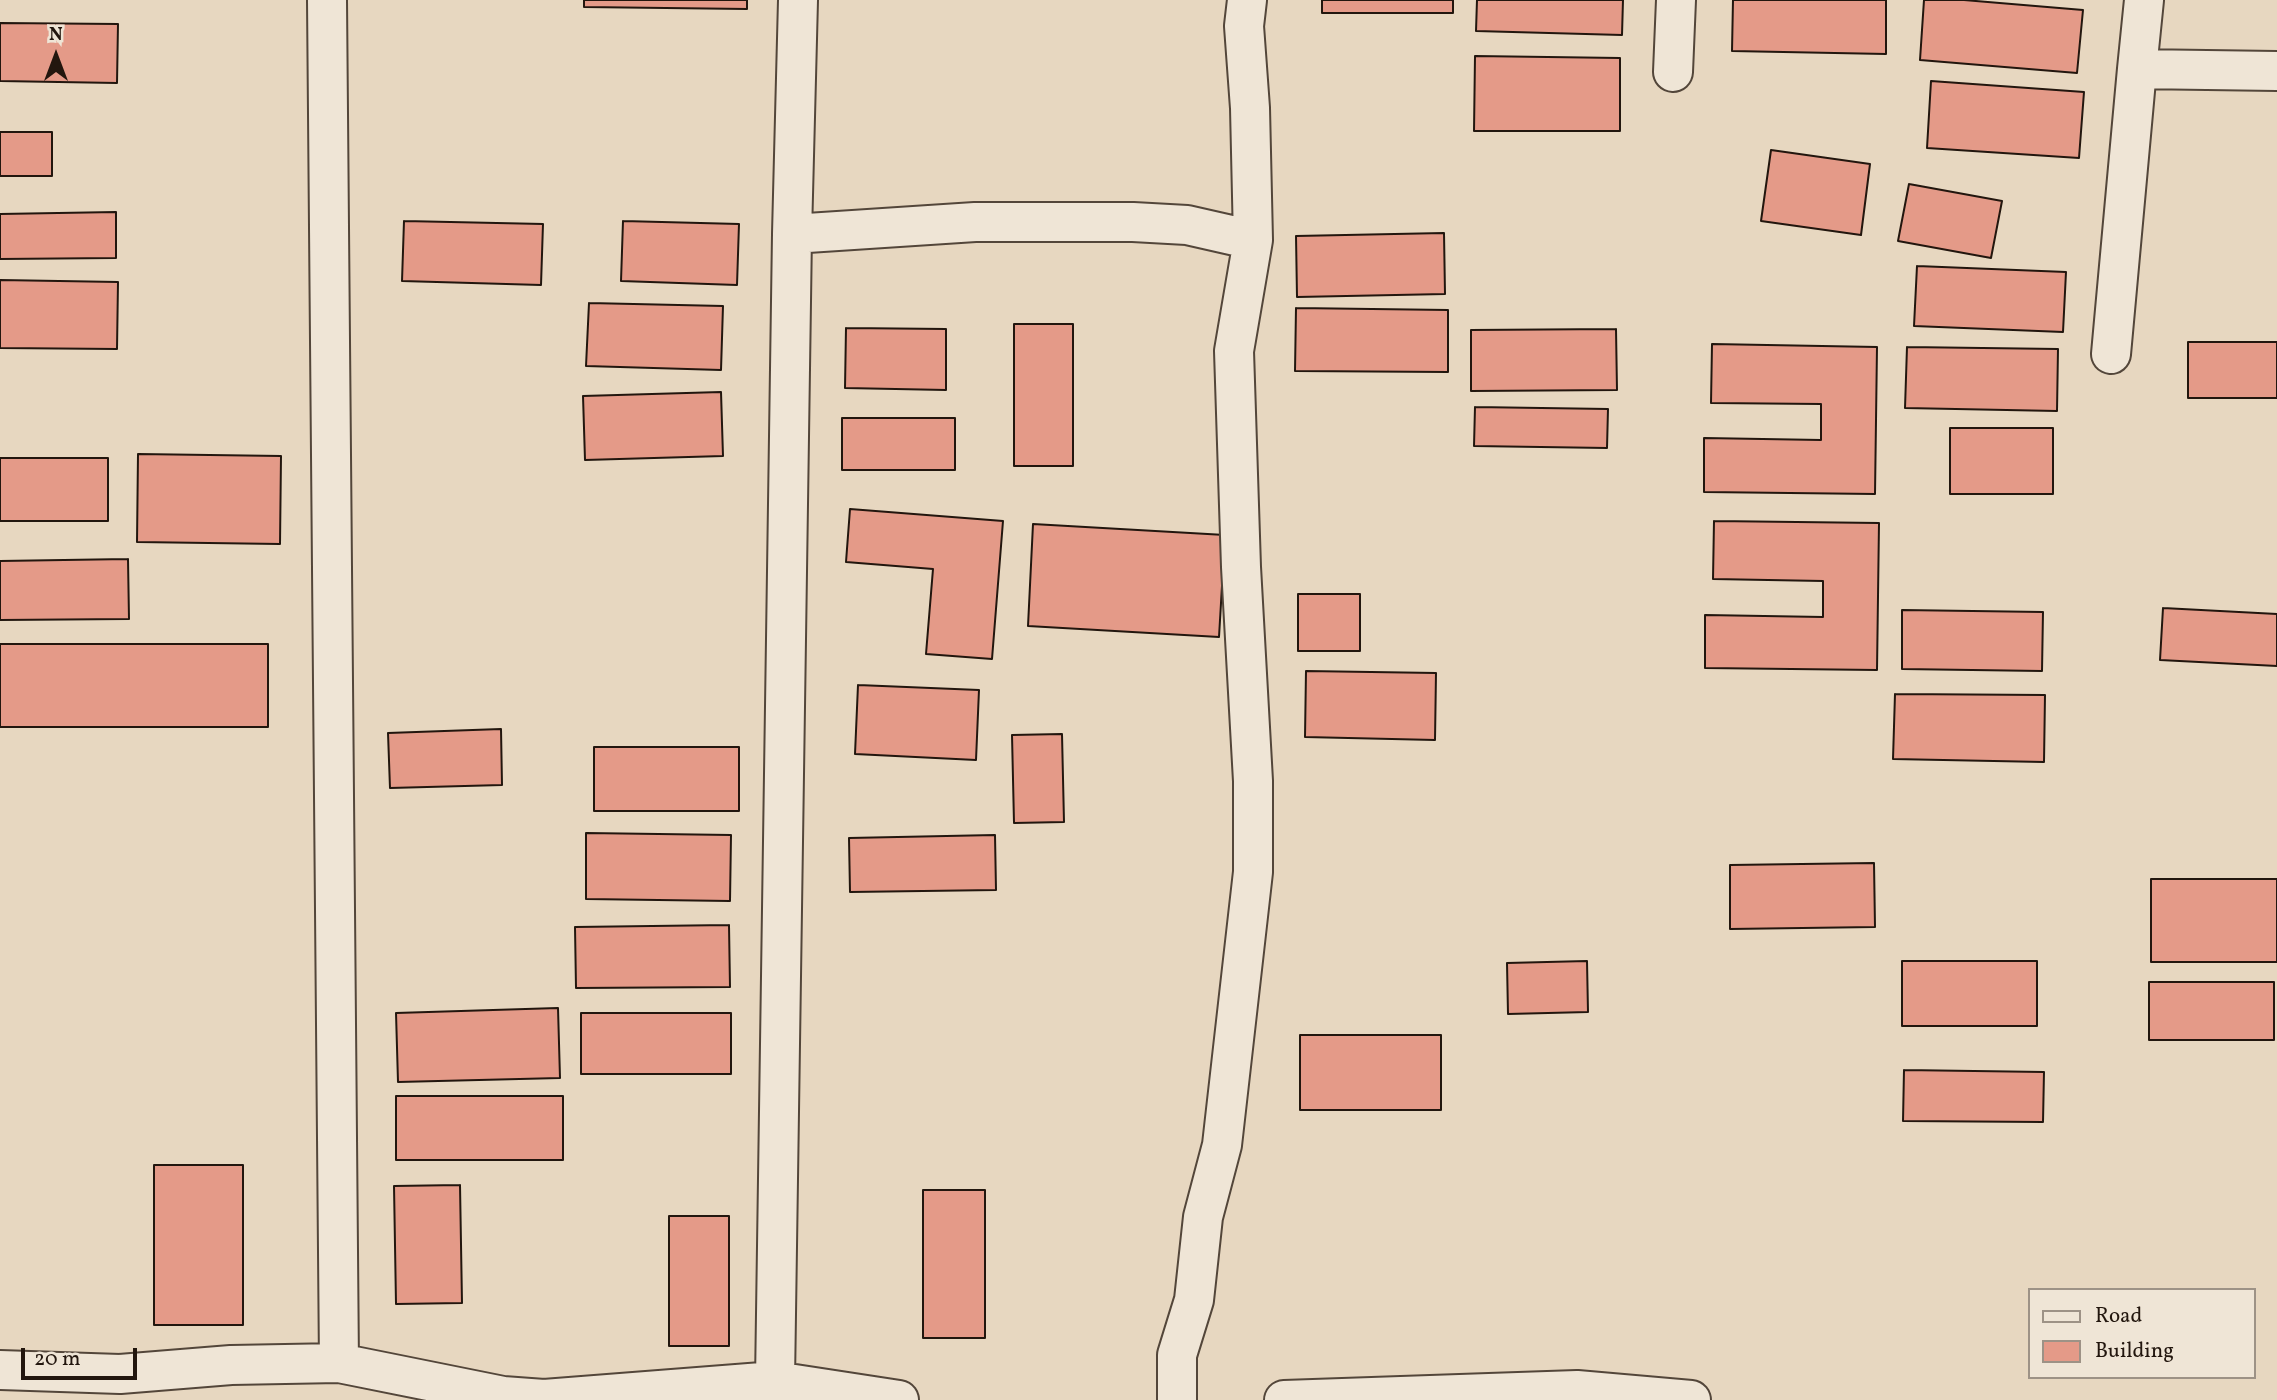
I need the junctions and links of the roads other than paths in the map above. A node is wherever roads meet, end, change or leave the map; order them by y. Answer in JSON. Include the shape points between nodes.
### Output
{"nodes":[{"id":1,"x":327,"y":0,"type":"edge"},
{"id":2,"x":798,"y":0,"type":"edge"},
{"id":3,"x":1247,"y":0,"type":"edge"},
{"id":4,"x":1676,"y":0,"type":"edge"},
{"id":5,"x":2144,"y":0,"type":"edge"},
{"id":6,"x":2137,"y":69,"type":"junction"},
{"id":7,"x":2277,"y":71,"type":"edge"},
{"id":8,"x":1673,"y":72,"type":"dead end"},
{"id":9,"x":792,"y":234,"type":"junction"},
{"id":10,"x":1253,"y":240,"type":"junction"},
{"id":11,"x":2111,"y":355,"type":"dead end"},
{"id":12,"x":339,"y":1363,"type":"junction"},
{"id":13,"x":0,"y":1370,"type":"edge"},
{"id":14,"x":775,"y":1381,"type":"junction"},
{"id":15,"x":119,"y":1387,"type":"edge"},
{"id":16,"x":1341,"y":1398,"type":"edge"},
{"id":17,"x":899,"y":1400,"type":"edge"},
{"id":18,"x":1177,"y":1400,"type":"edge"},
{"id":19,"x":1284,"y":1400,"type":"edge"},
{"id":20,"x":1691,"y":1400,"type":"edge"}],
"edges":[{"from":1,"to":12,"type":"street"},
{"from":2,"to":9,"type":"street"},
{"from":3,"to":10,"type":"street","via":[[1244,26]]},
{"from":4,"to":8,"type":"street"},
{"from":5,"to":6,"type":"street"},
{"from":6,"to":7,"type":"street"},
{"from":6,"to":11,"type":"street"},
{"from":9,"to":10,"type":"street","via":[[975,222],[1133,222],[1187,225]]},
{"from":9,"to":14,"type":"street"},
{"from":10,"to":18,"type":"street","via":[[1234,351],[1253,872],[1222,1145],[1203,1217],[1194,1300],[1177,1355]]},
{"from":12,"to":14,"type":"street","via":[[503,1396],[544,1399]]},
{"from":12,"to":15,"type":"street","via":[[231,1365]]},
{"from":13,"to":15,"type":"street"},
{"from":14,"to":17,"type":"street"},
{"from":16,"to":19,"type":"street"},
{"from":16,"to":20,"type":"street","via":[[1577,1390]]}]}
